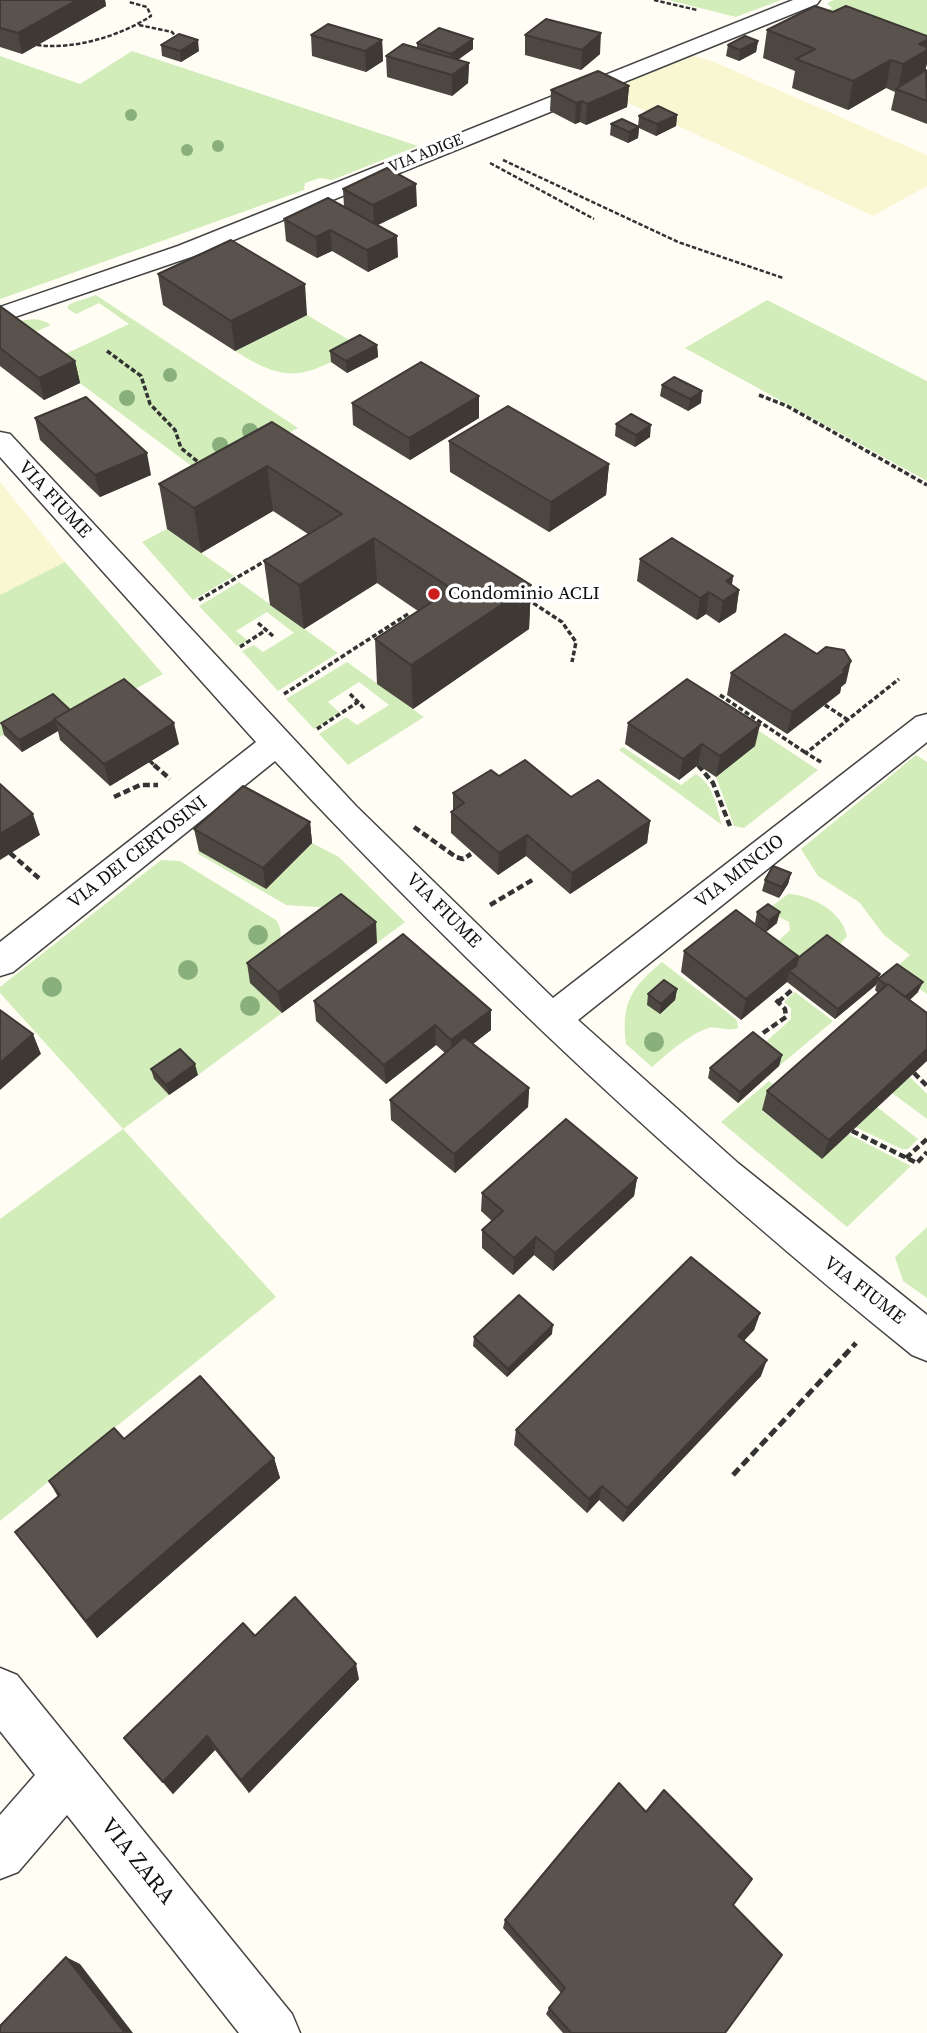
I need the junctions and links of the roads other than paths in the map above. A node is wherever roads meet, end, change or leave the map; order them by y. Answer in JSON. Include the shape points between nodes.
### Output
{"nodes":[{"id":1,"x":810,"y":0,"type":"edge"},
{"id":2,"x":0,"y":315,"type":"edge"},
{"id":3,"x":0,"y":440,"type":"edge"},
{"id":4,"x":927,"y":725,"type":"edge"},
{"id":5,"x":275,"y":744,"type":"junction"},
{"id":6,"x":0,"y":962,"type":"edge"},
{"id":7,"x":553,"y":1019,"type":"junction"},
{"id":8,"x":927,"y":1341,"type":"edge"},
{"id":9,"x":0,"y":1692,"type":"edge"},
{"id":10,"x":68,"y":1775,"type":"junction"},
{"id":11,"x":0,"y":1854,"type":"edge"},
{"id":12,"x":273,"y":2033,"type":"edge"}],
"edges":[{"from":1,"to":2,"type":"street","name":"VIA ADIGE","via":[[186,251]]},
{"from":3,"to":5,"type":"street","name":"VIA FIUME"},
{"from":4,"to":7,"type":"street","name":"VIA MINCIO"},
{"from":5,"to":6,"type":"street","name":"VIA DEI CERTOSINI"},
{"from":5,"to":7,"type":"street","name":"VIA FIUME"},
{"from":7,"to":8,"type":"street","name":"VIA FIUME","via":[[786,1230]]},
{"from":9,"to":10,"type":"street","name":"VIA ZARA"},
{"from":10,"to":11,"type":"street"},
{"from":10,"to":12,"type":"street","name":"VIA ZARA"}]}
